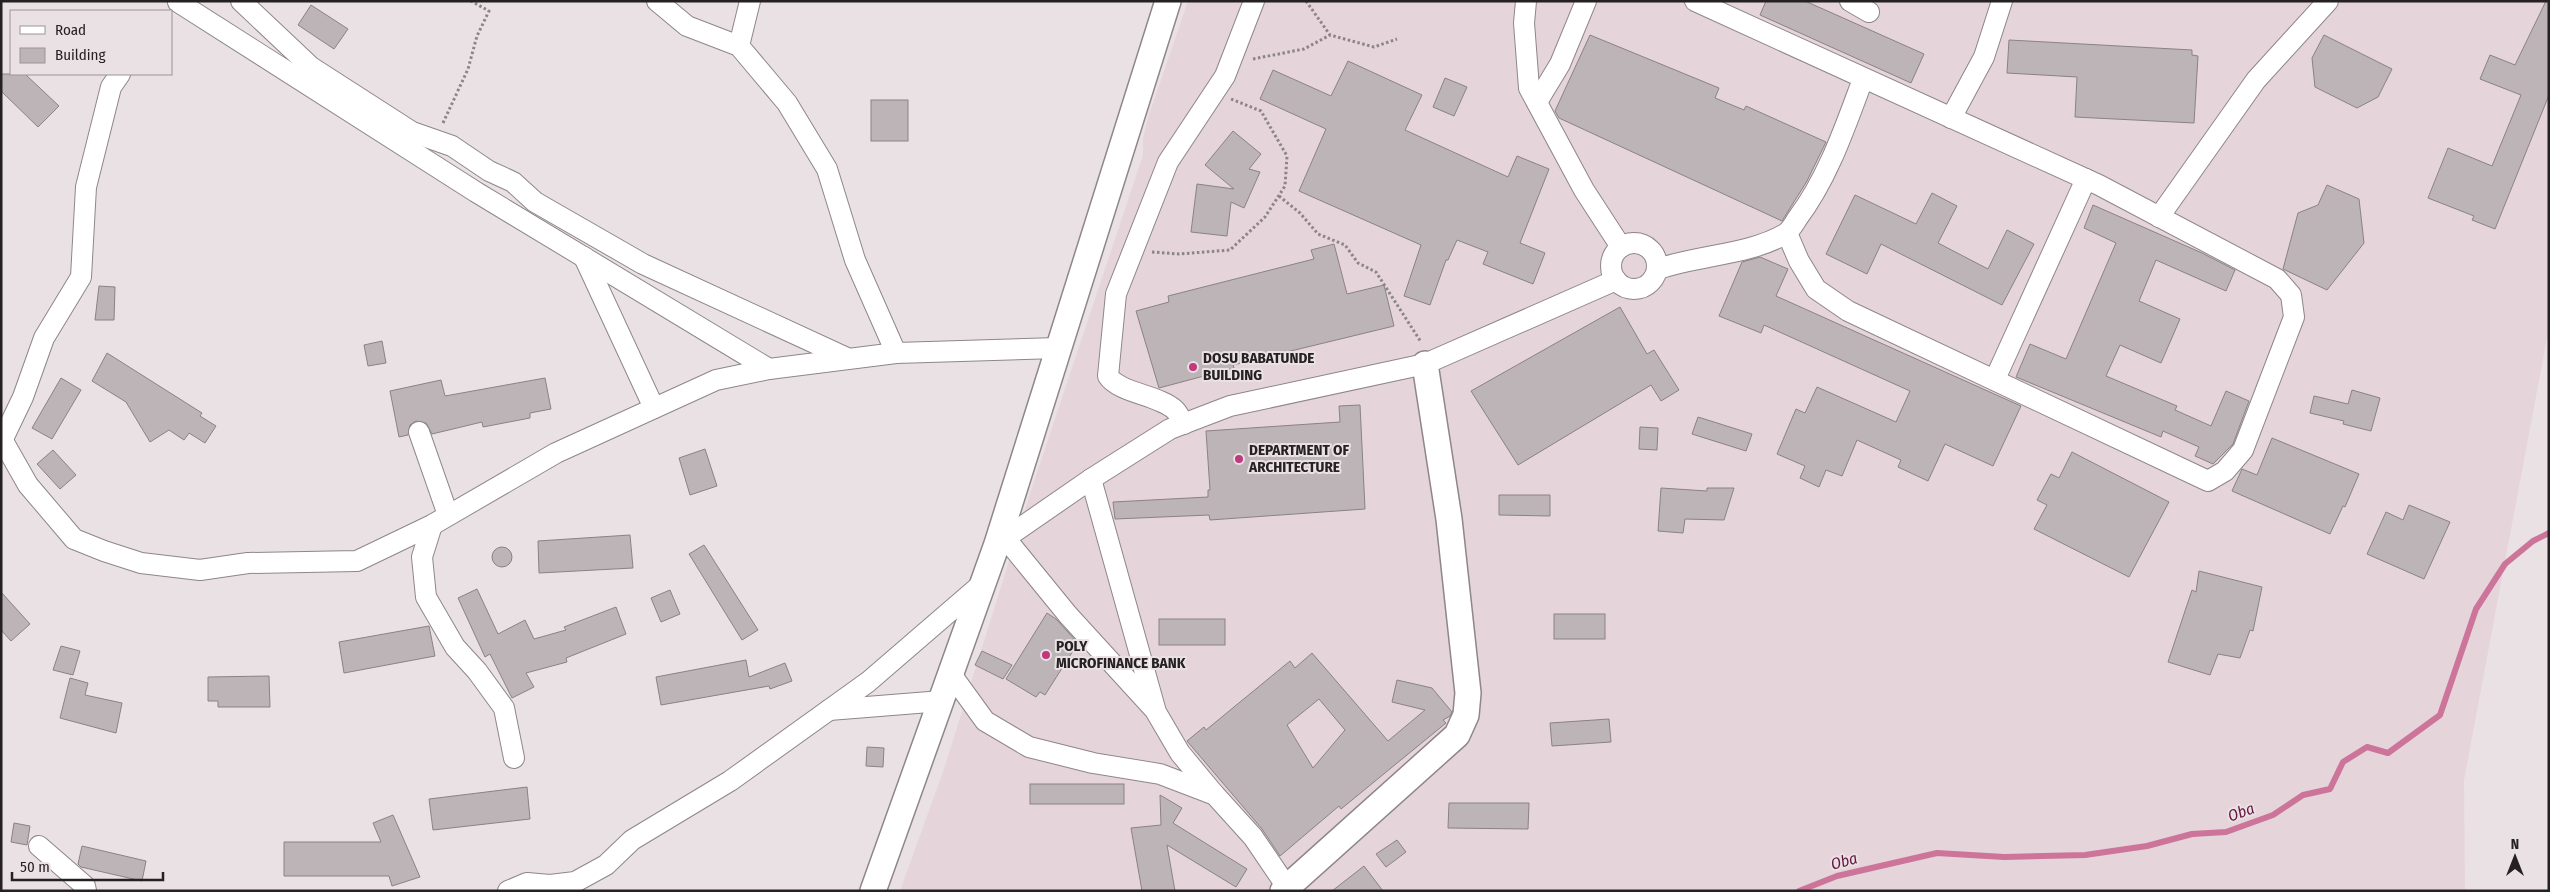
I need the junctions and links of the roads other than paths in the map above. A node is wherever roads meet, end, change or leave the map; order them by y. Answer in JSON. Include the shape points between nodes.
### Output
{"nodes":[{"id":1,"x":241,"y":1,"type":"edge"},
{"id":2,"x":657,"y":1,"type":"edge"},
{"id":3,"x":750,"y":1,"type":"edge"},
{"id":4,"x":1168,"y":1,"type":"edge"},
{"id":5,"x":1254,"y":1,"type":"edge"},
{"id":6,"x":1526,"y":1,"type":"edge"},
{"id":7,"x":1586,"y":1,"type":"edge"},
{"id":8,"x":1695,"y":1,"type":"edge"},
{"id":9,"x":1850,"y":1,"type":"edge"},
{"id":10,"x":2002,"y":1,"type":"edge"},
{"id":11,"x":2328,"y":1,"type":"edge"},
{"id":12,"x":175,"y":5,"type":"edge"},
{"id":13,"x":1868,"y":12,"type":"dead end"},
{"id":14,"x":739,"y":46,"type":"junction"},
{"id":15,"x":119,"y":75,"type":"edge"},
{"id":16,"x":1863,"y":79,"type":"junction"},
{"id":17,"x":1537,"y":102,"type":"junction"},
{"id":18,"x":1951,"y":118,"type":"junction"},
{"id":19,"x":2086,"y":179,"type":"junction"},
{"id":20,"x":2159,"y":217,"type":"junction"},
{"id":21,"x":1787,"y":233,"type":"junction"},
{"id":22,"x":1621,"y":247,"type":"junction"},
{"id":23,"x":584,"y":257,"type":"junction"},
{"id":24,"x":1658,"y":269,"type":"junction"},
{"id":25,"x":1616,"y":280,"type":"junction"},
{"id":26,"x":1058,"y":348,"type":"junction"},
{"id":27,"x":896,"y":353,"type":"junction"},
{"id":28,"x":847,"y":358,"type":"junction"},
{"id":29,"x":1425,"y":364,"type":"junction"},
{"id":30,"x":769,"y":369,"type":"junction"},
{"id":31,"x":1995,"y":379,"type":"junction"},
{"id":32,"x":654,"y":408,"type":"junction"},
{"id":33,"x":1184,"y":424,"type":"junction"},
{"id":34,"x":418,"y":432,"type":"dead end"},
{"id":35,"x":2,"y":442,"type":"edge"},
{"id":36,"x":1091,"y":479,"type":"junction"},
{"id":37,"x":440,"y":520,"type":"junction"},
{"id":38,"x":1002,"y":541,"type":"junction"},
{"id":39,"x":985,"y":582,"type":"junction"},
{"id":40,"x":951,"y":674,"type":"junction"},
{"id":41,"x":942,"y":702,"type":"junction"},
{"id":42,"x":829,"y":710,"type":"junction"},
{"id":43,"x":1156,"y":712,"type":"junction"},
{"id":44,"x":514,"y":758,"type":"dead end"},
{"id":45,"x":1215,"y":796,"type":"junction"},
{"id":46,"x":39,"y":846,"type":"dead end"},
{"id":47,"x":1285,"y":889,"type":"edge"},
{"id":48,"x":86,"y":891,"type":"edge"},
{"id":49,"x":508,"y":891,"type":"edge"},
{"id":50,"x":873,"y":891,"type":"edge"}],
"edges":[{"from":1,"to":28,"type":"street","via":[[311,67],[412,132],[452,146],[489,171],[513,182],[535,202],[643,264]]},
{"from":2,"to":14,"type":"street","via":[[687,26]]},
{"from":3,"to":14,"type":"street"},
{"from":4,"to":26,"type":"street"},
{"from":5,"to":33,"type":"street","via":[[1217,88],[1168,162],[1116,294],[1108,376],[1112,382],[1152,397],[1176,411]]},
{"from":6,"to":17,"type":"street","via":[[1524,23],[1529,88]]},
{"from":7,"to":17,"type":"street","via":[[1560,64]]},
{"from":8,"to":16,"type":"street"},
{"from":9,"to":13,"type":"street"},
{"from":10,"to":18,"type":"street","via":[[1984,57]]},
{"from":11,"to":20,"type":"street","via":[[2256,80]]},
{"from":12,"to":23,"type":"street"},
{"from":14,"to":27,"type":"street","via":[[787,103],[827,169],[856,260]]},
{"from":15,"to":35,"type":"street","via":[[111,87],[86,187],[81,277],[44,338]]},
{"from":16,"to":18,"type":"street"},
{"from":16,"to":21,"type":"street","via":[[1836,151],[1806,207]]},
{"from":17,"to":22,"type":"street","via":[[1584,190]]},
{"from":18,"to":19,"type":"street"},
{"from":19,"to":20,"type":"street"},
{"from":19,"to":31,"type":"street"},
{"from":20,"to":31,"type":"street","via":[[2277,279],[2291,295],[2294,317],[2243,450],[2225,471],[2208,481]]},
{"from":21,"to":24,"type":"street","via":[[1759,245],[1680,261]]},
{"from":21,"to":31,"type":"street","via":[[1816,289],[1840,306]]},
{"from":22,"to":24,"type":"street","via":[[1635,243],[1649,248]]},
{"from":22,"to":25,"type":"street","via":[[1615,252],[1611,266]]},
{"from":23,"to":30,"type":"street"},
{"from":23,"to":32,"type":"street"},
{"from":24,"to":25,"type":"street","via":[[1644,287],[1629,289]]},
{"from":25,"to":29,"type":"street"},
{"from":26,"to":27,"type":"street"},
{"from":26,"to":38,"type":"street"},
{"from":27,"to":28,"type":"street"},
{"from":28,"to":30,"type":"street"},
{"from":29,"to":33,"type":"street","via":[[1230,406]]},
{"from":29,"to":47,"type":"street","via":[[1448,519],[1468,693],[1466,715],[1457,735]]},
{"from":30,"to":32,"type":"street","via":[[716,380]]},
{"from":32,"to":37,"type":"street","via":[[556,453]]},
{"from":33,"to":36,"type":"street","via":[[1170,429]]},
{"from":34,"to":37,"type":"street"},
{"from":35,"to":37,"type":"street","via":[[28,485],[74,539],[141,563],[200,570],[248,563],[357,561]]},
{"from":36,"to":38,"type":"street"},
{"from":36,"to":43,"type":"street"},
{"from":37,"to":44,"type":"street","via":[[422,557],[426,597],[456,647],[504,708]]},
{"from":38,"to":39,"type":"street"},
{"from":38,"to":43,"type":"street"},
{"from":39,"to":40,"type":"street"},
{"from":39,"to":42,"type":"street","via":[[868,682]]},
{"from":40,"to":41,"type":"street"},
{"from":40,"to":45,"type":"street","via":[[985,721],[1029,747],[1094,764],[1160,774]]},
{"from":41,"to":42,"type":"street"},
{"from":41,"to":50,"type":"street"},
{"from":42,"to":49,"type":"street","via":[[730,781],[632,840],[606,866],[575,882],[527,883]]},
{"from":43,"to":45,"type":"street","via":[[1180,753]]},
{"from":45,"to":47,"type":"street","via":[[1253,838]]},
{"from":46,"to":48,"type":"street","via":[[85,886]]}]}
